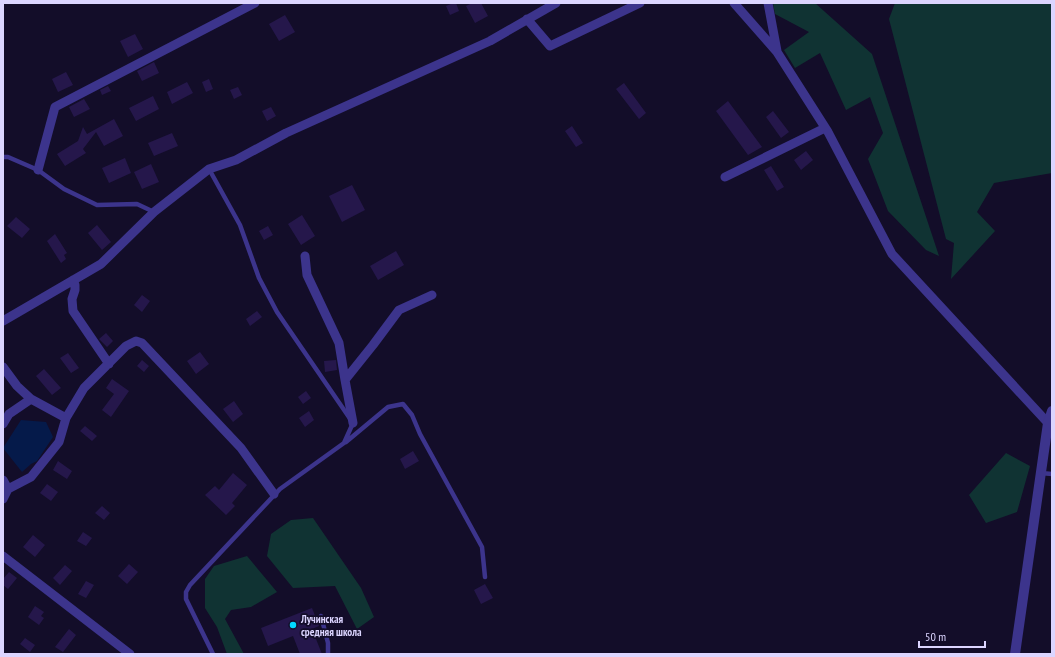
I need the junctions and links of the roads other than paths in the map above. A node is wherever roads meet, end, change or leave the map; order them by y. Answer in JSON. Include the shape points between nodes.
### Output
{"nodes":[{"id":1,"x":255,"y":3,"type":"edge"},
{"id":2,"x":556,"y":3,"type":"edge"},
{"id":3,"x":640,"y":3,"type":"edge"},
{"id":4,"x":734,"y":3,"type":"edge"},
{"id":5,"x":768,"y":3,"type":"edge"},
{"id":6,"x":528,"y":20,"type":"junction"},
{"id":7,"x":777,"y":52,"type":"junction"},
{"id":8,"x":825,"y":128,"type":"junction"},
{"id":9,"x":3,"y":157,"type":"edge"},
{"id":10,"x":209,"y":169,"type":"junction"},
{"id":11,"x":38,"y":170,"type":"junction"},
{"id":12,"x":725,"y":177,"type":"dead end"},
{"id":13,"x":154,"y":212,"type":"junction"},
{"id":14,"x":305,"y":256,"type":"dead end"},
{"id":15,"x":73,"y":280,"type":"junction"},
{"id":16,"x":432,"y":295,"type":"dead end"},
{"id":17,"x":3,"y":321,"type":"edge"},
{"id":18,"x":109,"y":364,"type":"junction"},
{"id":19,"x":3,"y":367,"type":"edge"},
{"id":20,"x":345,"y":380,"type":"junction"},
{"id":21,"x":31,"y":399,"type":"junction"},
{"id":22,"x":1052,"y":411,"type":"edge"},
{"id":23,"x":66,"y":418,"type":"junction"},
{"id":24,"x":353,"y":422,"type":"junction"},
{"id":25,"x":1048,"y":423,"type":"junction"},
{"id":26,"x":3,"y":424,"type":"edge"},
{"id":27,"x":344,"y":443,"type":"junction"},
{"id":28,"x":1041,"y":473,"type":"junction"},
{"id":29,"x":1052,"y":474,"type":"edge"},
{"id":30,"x":3,"y":480,"type":"edge"},
{"id":31,"x":8,"y":489,"type":"junction"},
{"id":32,"x":274,"y":494,"type":"junction"},
{"id":33,"x":3,"y":499,"type":"edge"},
{"id":34,"x":3,"y":556,"type":"edge"},
{"id":35,"x":485,"y":577,"type":"dead end"},
{"id":36,"x":321,"y":616,"type":"dead end"},
{"id":37,"x":130,"y":654,"type":"edge"},
{"id":38,"x":213,"y":654,"type":"edge"},
{"id":39,"x":328,"y":654,"type":"edge"},
{"id":40,"x":1015,"y":654,"type":"edge"}],
"edges":[{"from":1,"to":11,"type":"street","via":[[55,107]]},
{"from":2,"to":6,"type":"street"},
{"from":3,"to":6,"type":"street","via":[[550,46]]},
{"from":4,"to":7,"type":"street"},
{"from":5,"to":7,"type":"street"},
{"from":6,"to":10,"type":"street","via":[[490,41],[286,133],[236,160]]},
{"from":7,"to":8,"type":"street"},
{"from":8,"to":12,"type":"street"},
{"from":8,"to":25,"type":"street","via":[[892,254]]},
{"from":9,"to":11,"type":"lane"},
{"from":10,"to":13,"type":"street"},
{"from":10,"to":24,"type":"lane","via":[[240,225],[259,278],[277,312]]},
{"from":11,"to":13,"type":"lane","via":[[64,189],[97,205],[138,204]]},
{"from":13,"to":15,"type":"street","via":[[101,264]]},
{"from":14,"to":20,"type":"street","via":[[307,275],[339,343]]},
{"from":15,"to":17,"type":"street"},
{"from":15,"to":18,"type":"street","via":[[73,311]]},
{"from":16,"to":20,"type":"street","via":[[399,310]]},
{"from":18,"to":23,"type":"street","via":[[84,388]]},
{"from":18,"to":32,"type":"street","via":[[126,346],[136,341],[142,343],[241,448]]},
{"from":19,"to":21,"type":"street"},
{"from":20,"to":24,"type":"street"},
{"from":21,"to":23,"type":"street"},
{"from":21,"to":26,"type":"street","via":[[10,414]]},
{"from":22,"to":25,"type":"street"},
{"from":23,"to":31,"type":"street","via":[[59,442],[31,477]]},
{"from":24,"to":27,"type":"lane"},
{"from":25,"to":28,"type":"street"},
{"from":27,"to":32,"type":"lane"},
{"from":27,"to":35,"type":"lane","via":[[388,407],[402,404],[412,415],[482,547]]},
{"from":28,"to":29,"type":"lane"},
{"from":28,"to":40,"type":"street"},
{"from":30,"to":31,"type":"street"},
{"from":31,"to":33,"type":"street"},
{"from":32,"to":38,"type":"lane","via":[[186,592],[186,599]]},
{"from":34,"to":37,"type":"street"},
{"from":36,"to":39,"type":"lane"}]}
